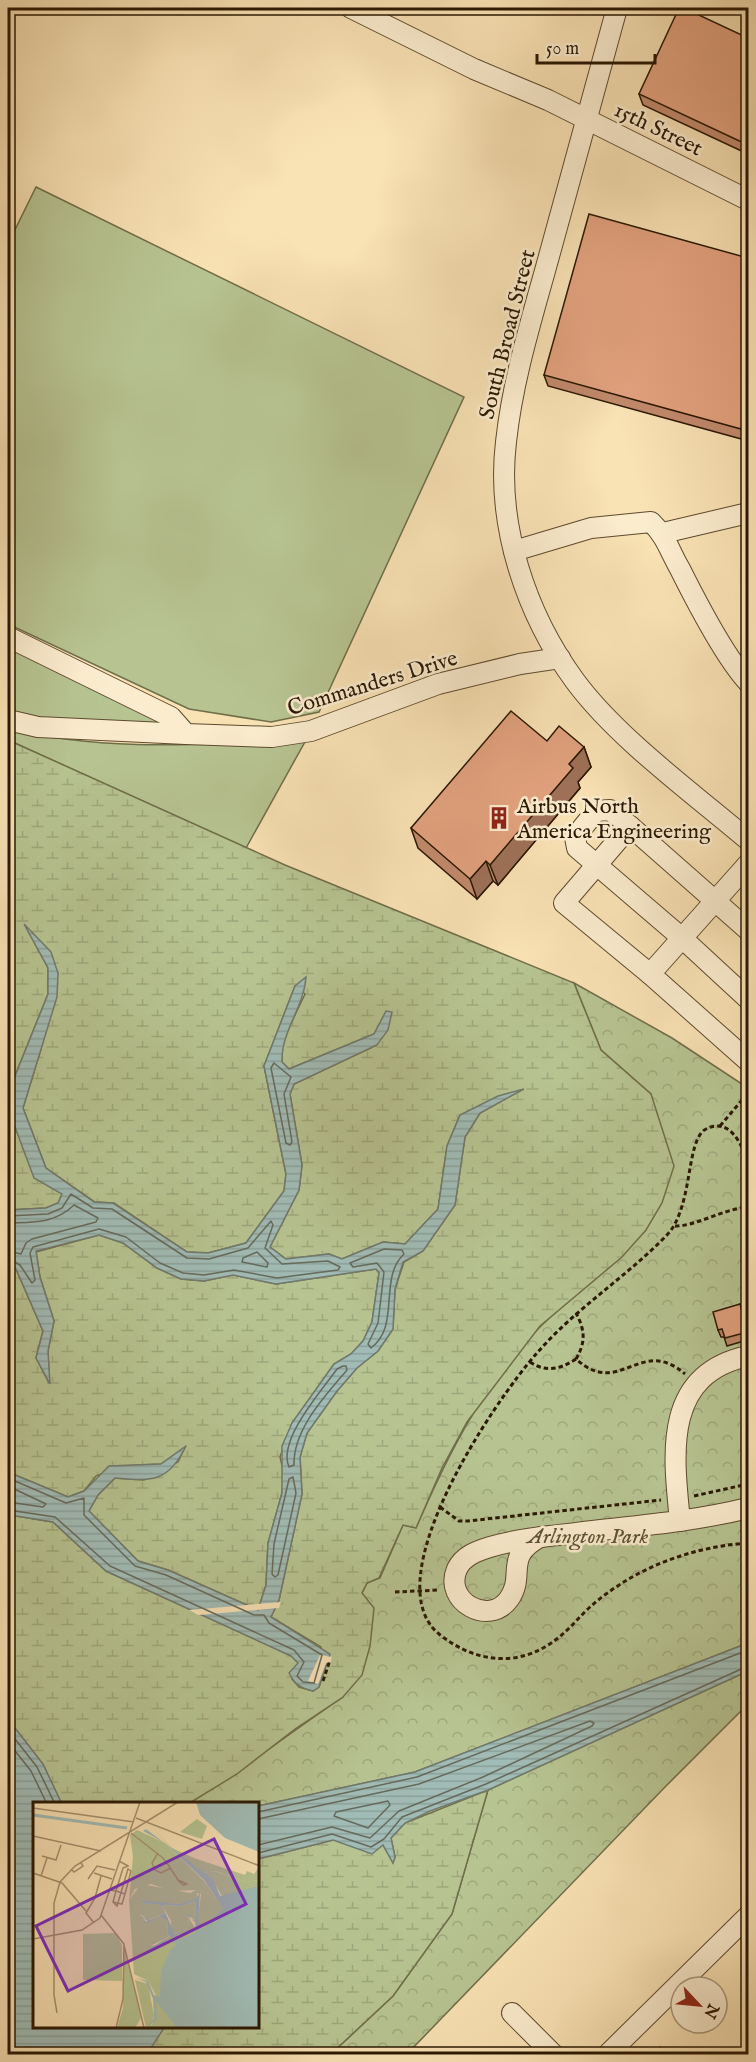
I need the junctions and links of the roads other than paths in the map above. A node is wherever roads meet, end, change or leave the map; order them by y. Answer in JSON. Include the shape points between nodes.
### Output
{"nodes":[{"id":1,"x":351,"y":8,"type":"edge"},
{"id":2,"x":616,"y":8,"type":"edge"},
{"id":3,"x":587,"y":120,"type":"junction"},
{"id":4,"x":748,"y":200,"type":"edge"},
{"id":5,"x":748,"y":513,"type":"edge"},
{"id":6,"x":663,"y":533,"type":"junction"},
{"id":7,"x":514,"y":551,"type":"junction"},
{"id":8,"x":8,"y":638,"type":"edge"},
{"id":9,"x":560,"y":658,"type":"junction"},
{"id":10,"x":748,"y":682,"type":"edge"},
{"id":11,"x":8,"y":720,"type":"edge"},
{"id":12,"x":186,"y":734,"type":"junction"},
{"id":13,"x":630,"y":826,"type":"junction"},
{"id":14,"x":748,"y":840,"type":"edge"},
{"id":15,"x":597,"y":864,"type":"junction"},
{"id":16,"x":748,"y":864,"type":"edge"},
{"id":17,"x":716,"y":900,"type":"junction"},
{"id":18,"x":748,"y":930,"type":"edge"},
{"id":19,"x":682,"y":938,"type":"junction"},
{"id":20,"x":650,"y":974,"type":"junction"},
{"id":21,"x":748,"y":999,"type":"edge"},
{"id":22,"x":748,"y":1061,"type":"edge"},
{"id":23,"x":748,"y":1356,"type":"edge"},
{"id":24,"x":748,"y":1508,"type":"edge"},
{"id":25,"x":680,"y":1521,"type":"junction"},
{"id":26,"x":540,"y":1538,"type":"junction"},
{"id":27,"x":748,"y":1916,"type":"edge"},
{"id":28,"x":512,"y":2013,"type":"dead end"},
{"id":29,"x":553,"y":2055,"type":"edge"},
{"id":30,"x":608,"y":2055,"type":"edge"}],
"edges":[{"from":1,"to":3,"type":"street","name":"15th Street"},
{"from":2,"to":3,"type":"street","name":"South Broad Street"},
{"from":3,"to":4,"type":"street","name":"15th Street"},
{"from":3,"to":7,"type":"street","name":"South Broad Street","via":[[510,411],[505,476]]},
{"from":5,"to":6,"type":"street"},
{"from":6,"to":7,"type":"street","via":[[651,522],[591,528]]},
{"from":6,"to":10,"type":"street","via":[[701,608]]},
{"from":7,"to":9,"type":"street","name":"South Broad Street","via":[[542,627]]},
{"from":8,"to":12,"type":"street","via":[[171,717]]},
{"from":9,"to":12,"type":"street","name":"Commanders Drive","via":[[438,684],[311,731],[272,737]]},
{"from":9,"to":14,"type":"street","name":"South Broad Street","via":[[598,708],[624,734]]},
{"from":11,"to":12,"type":"street","name":"Commanders Drive","via":[[38,727]]},
{"from":13,"to":15,"type":"street"},
{"from":13,"to":15,"type":"street","via":[[610,810],[596,811],[574,837],[577,848]]},
{"from":13,"to":17,"type":"street"},
{"from":15,"to":19,"type":"street"},
{"from":15,"to":20,"type":"street","via":[[564,903]]},
{"from":16,"to":17,"type":"street"},
{"from":17,"to":18,"type":"street"},
{"from":17,"to":19,"type":"street"},
{"from":19,"to":20,"type":"street"},
{"from":19,"to":21,"type":"street"},
{"from":20,"to":22,"type":"street"},
{"from":23,"to":25,"type":"street","via":[[721,1365],[705,1376],[681,1410],[675,1448]]},
{"from":24,"to":25,"type":"street"},
{"from":25,"to":26,"type":"street"},
{"from":26,"to":26,"type":"street","via":[[471,1554],[457,1569],[460,1599],[483,1611],[500,1607],[514,1588],[519,1555]]},
{"from":27,"to":30,"type":"street"},
{"from":28,"to":29,"type":"street"}]}
